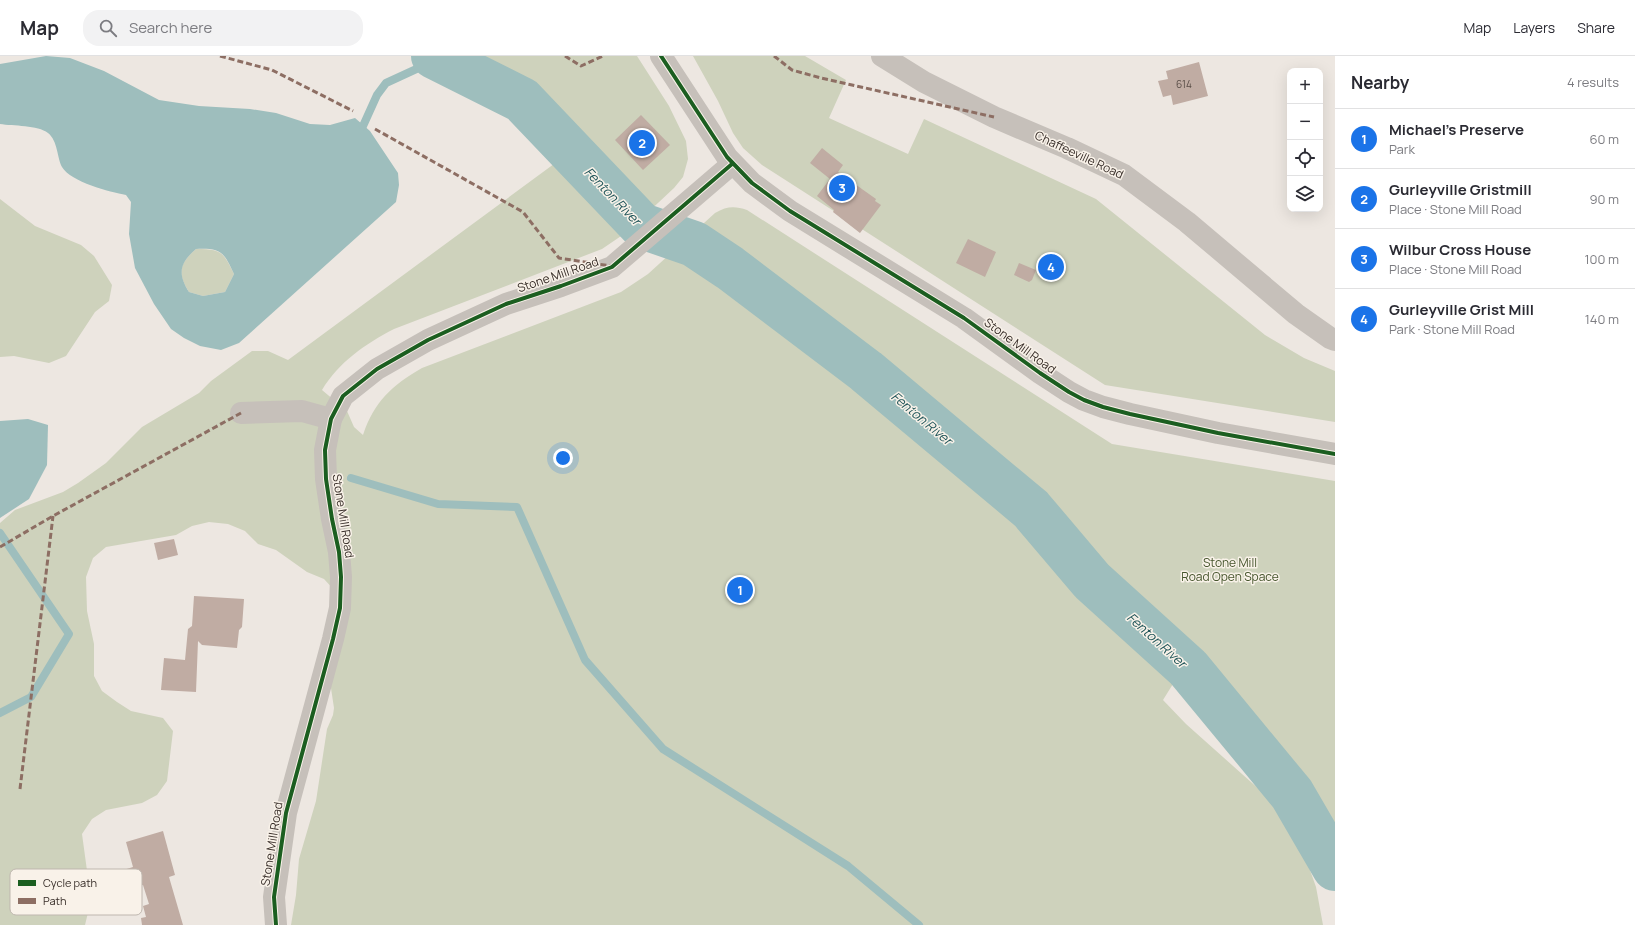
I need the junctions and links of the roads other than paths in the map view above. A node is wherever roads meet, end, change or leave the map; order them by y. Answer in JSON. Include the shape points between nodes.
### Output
{"nodes":[{"id":1,"x":661,"y":56,"type":"edge"},
{"id":2,"x":882,"y":56,"type":"edge"},
{"id":3,"x":732,"y":164,"type":"junction"},
{"id":4,"x":1335,"y":340,"type":"edge"},
{"id":5,"x":241,"y":413,"type":"dead end"},
{"id":6,"x":331,"y":419,"type":"junction"},
{"id":7,"x":1335,"y":454,"type":"edge"},
{"id":8,"x":276,"y":925,"type":"edge"}],
"edges":[{"from":1,"to":3,"type":"street","name":"Stone Mill Road"},
{"from":2,"to":4,"type":"street","name":"Chaffeeville Road","via":[[924,82],[994,117],[1124,175],[1188,222],[1296,314]]},
{"from":3,"to":6,"type":"street","name":"Stone Mill Road","via":[[612,267],[506,304],[428,340],[377,369],[342,396]]},
{"from":3,"to":7,"type":"street","name":"Stone Mill Road","via":[[784,207],[964,318],[1040,373],[1084,400],[1130,414],[1218,433]]},
{"from":5,"to":6,"type":"street","via":[[302,411]]},
{"from":6,"to":8,"type":"street","name":"Stone Mill Road","via":[[325,457],[332,519],[339,552],[340,608],[286,814],[274,897]]}]}
